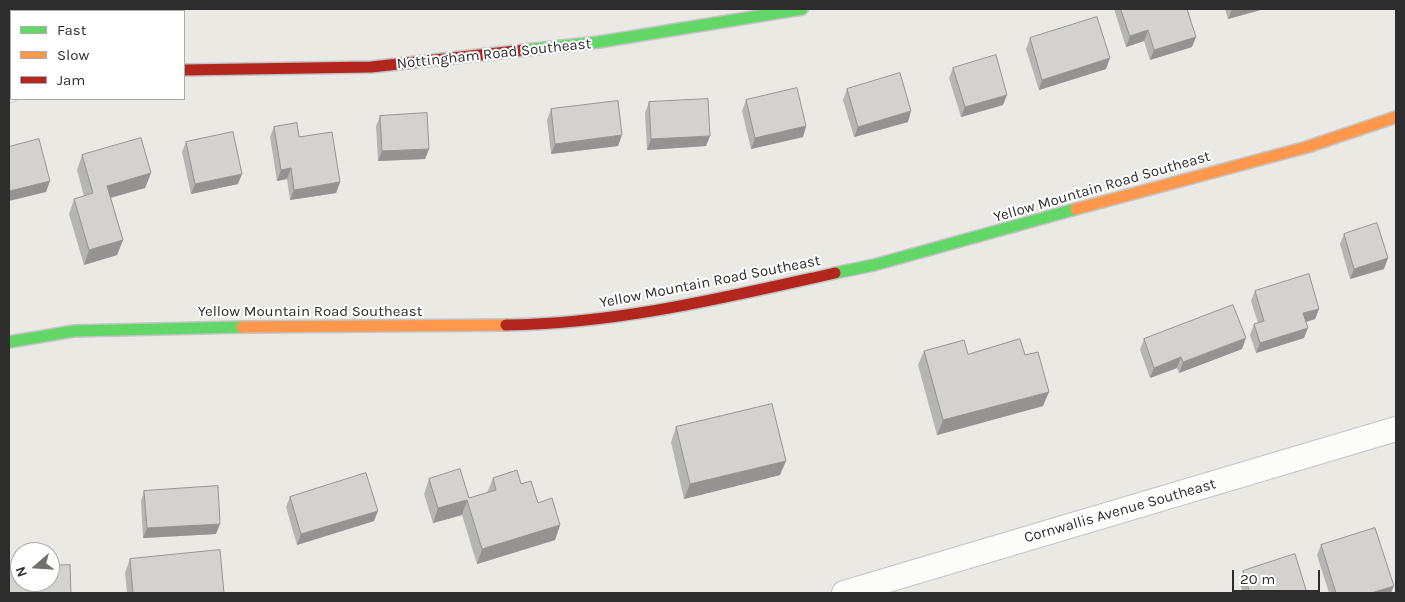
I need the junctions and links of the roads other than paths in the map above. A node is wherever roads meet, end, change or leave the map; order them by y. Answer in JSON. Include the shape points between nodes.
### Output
{"nodes":[{"id":1,"x":802,"y":9,"type":"edge"},
{"id":2,"x":185,"y":70,"type":"edge"},
{"id":3,"x":1396,"y":117,"type":"edge"},
{"id":4,"x":9,"y":342,"type":"edge"},
{"id":5,"x":1396,"y":429,"type":"edge"},
{"id":6,"x":844,"y":593,"type":"edge"}],
"edges":[{"from":1,"to":2,"type":"street","name":"Nottingham Road Southeast","via":[[599,42],[371,67]]},
{"from":3,"to":4,"type":"street","name":"Yellow Mountain Road Southeast","via":[[1307,147],[874,266],[608,318],[525,325],[146,328],[74,331]]},
{"from":5,"to":6,"type":"street","name":"Cornwallis Avenue Southeast"}]}
